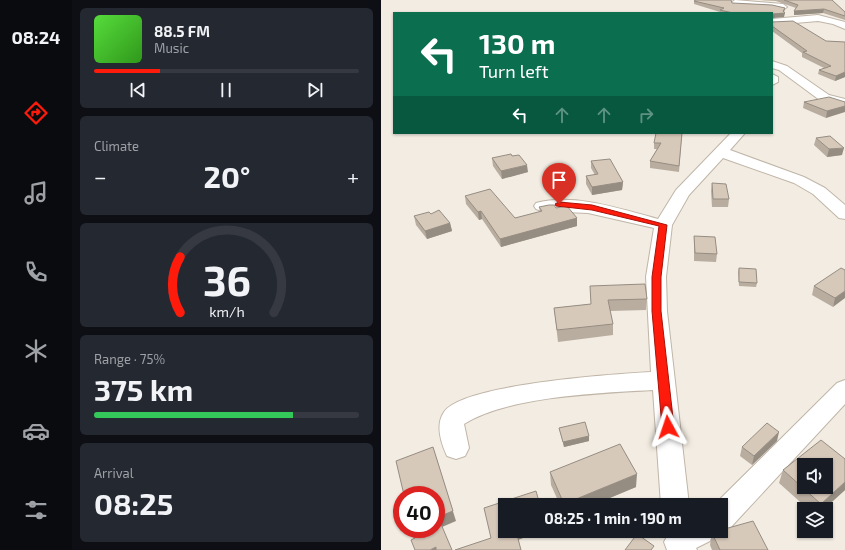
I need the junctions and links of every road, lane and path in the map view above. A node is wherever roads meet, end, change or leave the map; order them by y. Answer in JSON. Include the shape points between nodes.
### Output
{"nodes":[{"id":1,"x":732,"y":2,"type":"edge"},
{"id":2,"x":744,"y":12,"type":"edge"},
{"id":3,"x":788,"y":15,"type":"dead end"},
{"id":4,"x":773,"y":22,"type":"edge"},
{"id":5,"x":845,"y":26,"type":"edge"},
{"id":6,"x":773,"y":64,"type":"edge"},
{"id":7,"x":845,"y":103,"type":"edge"},
{"id":8,"x":737,"y":134,"type":"edge"},
{"id":9,"x":721,"y":152,"type":"junction"},
{"id":10,"x":542,"y":206,"type":"edge"},
{"id":11,"x":845,"y":214,"type":"edge"},
{"id":12,"x":663,"y":225,"type":"junction"},
{"id":13,"x":663,"y":380,"type":"junction"},
{"id":14,"x":845,"y":389,"type":"edge"},
{"id":15,"x":456,"y":448,"type":"dead end"},
{"id":16,"x":674,"y":498,"type":"edge"},
{"id":17,"x":728,"y":511,"type":"edge"}],
"edges":[{"from":1,"to":2,"type":"street"},
{"from":1,"to":3,"type":"street","via":[[793,10]]},
{"from":4,"to":5,"type":"street","via":[[819,17],[834,20]]},
{"from":6,"to":7,"type":"street","via":[[783,68],[825,98]]},
{"from":8,"to":9,"type":"street"},
{"from":9,"to":11,"type":"street","via":[[799,180],[819,192]]},
{"from":9,"to":12,"type":"street","via":[[682,193]]},
{"from":10,"to":12,"type":"street","via":[[559,204],[592,207]]},
{"from":12,"to":13,"type":"street","via":[[656,291]]},
{"from":13,"to":15,"type":"street","via":[[579,386],[503,398],[467,409],[453,418],[451,426]]},
{"from":13,"to":16,"type":"street"},
{"from":14,"to":17,"type":"street"}]}
